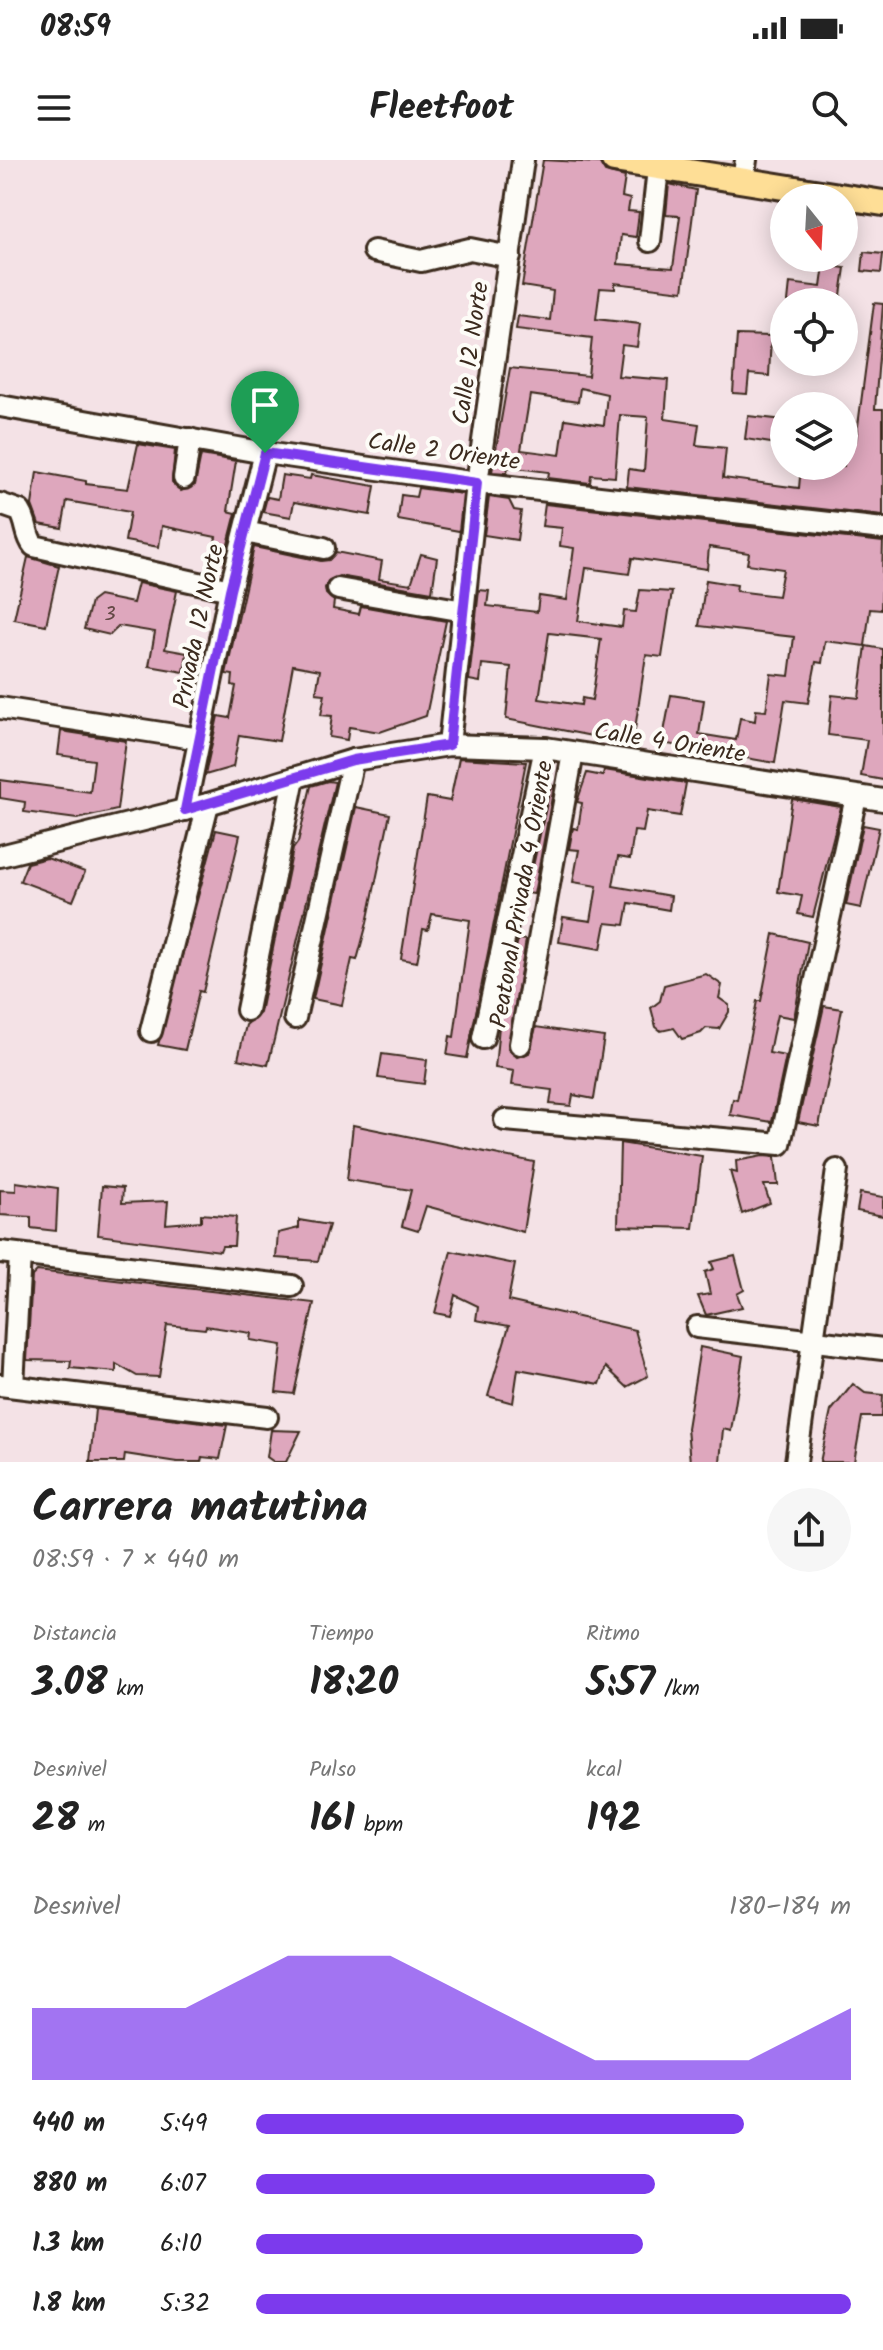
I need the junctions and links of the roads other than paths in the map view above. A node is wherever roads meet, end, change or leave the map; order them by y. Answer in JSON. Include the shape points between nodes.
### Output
{"nodes":[{"id":1,"x":523,"y":160,"type":"edge"},
{"id":2,"x":614,"y":160,"type":"edge"},
{"id":3,"x":659,"y":164,"type":"edge"},
{"id":4,"x":744,"y":171,"type":"edge"},
{"id":5,"x":883,"y":203,"type":"edge"},
{"id":6,"x":650,"y":241,"type":"dead end"},
{"id":7,"x":374,"y":251,"type":"dead end"},
{"id":8,"x":510,"y":257,"type":"junction"},
{"id":9,"x":0,"y":406,"type":"edge"},
{"id":10,"x":190,"y":439,"type":"junction"},
{"id":11,"x":265,"y":453,"type":"junction"},
{"id":12,"x":184,"y":478,"type":"dead end"},
{"id":13,"x":477,"y":483,"type":"junction"},
{"id":14,"x":0,"y":504,"type":"edge"},
{"id":15,"x":883,"y":529,"type":"edge"},
{"id":16,"x":245,"y":532,"type":"junction"},
{"id":17,"x":324,"y":548,"type":"dead end"},
{"id":18,"x":338,"y":589,"type":"dead end"},
{"id":19,"x":230,"y":590,"type":"junction"},
{"id":20,"x":464,"y":611,"type":"junction"},
{"id":21,"x":0,"y":708,"type":"edge"},
{"id":22,"x":200,"y":739,"type":"junction"},
{"id":23,"x":449,"y":745,"type":"junction"},
{"id":24,"x":545,"y":748,"type":"junction"},
{"id":25,"x":573,"y":753,"type":"junction"},
{"id":26,"x":353,"y":760,"type":"junction"},
{"id":27,"x":294,"y":778,"type":"junction"},
{"id":28,"x":856,"y":797,"type":"junction"},
{"id":29,"x":883,"y":800,"type":"edge"},
{"id":30,"x":208,"y":804,"type":"junction"},
{"id":31,"x":185,"y":810,"type":"junction"},
{"id":32,"x":0,"y":845,"type":"edge"},
{"id":33,"x":21,"y":851,"type":"junction"},
{"id":34,"x":0,"y":856,"type":"edge"},
{"id":35,"x":247,"y":1010,"type":"dead end"},
{"id":36,"x":295,"y":1018,"type":"dead end"},
{"id":37,"x":151,"y":1031,"type":"dead end"},
{"id":38,"x":483,"y":1038,"type":"dead end"},
{"id":39,"x":520,"y":1044,"type":"dead end"},
{"id":40,"x":505,"y":1120,"type":"dead end"},
{"id":41,"x":837,"y":1170,"type":"dead end"},
{"id":42,"x":10,"y":1254,"type":"edge"},
{"id":43,"x":292,"y":1286,"type":"dead end"},
{"id":44,"x":697,"y":1327,"type":"dead end"},
{"id":45,"x":814,"y":1339,"type":"junction"},
{"id":46,"x":883,"y":1349,"type":"edge"},
{"id":47,"x":6,"y":1386,"type":"edge"},
{"id":48,"x":267,"y":1417,"type":"dead end"},
{"id":49,"x":796,"y":1462,"type":"edge"}],
"edges":[{"from":1,"to":8,"type":"street","name":"Calle 12 Norte"},
{"from":2,"to":3,"type":"main road"},
{"from":3,"to":4,"type":"main road"},
{"from":3,"to":6,"type":"street"},
{"from":4,"to":5,"type":"main road"},
{"from":7,"to":8,"type":"street","via":[[421,261],[470,249]]},
{"from":8,"to":13,"type":"street","name":"Calle 12 Norte"},
{"from":9,"to":10,"type":"street","name":"Calle 2 Oriente"},
{"from":10,"to":11,"type":"street","name":"Calle 2 Oriente"},
{"from":10,"to":12,"type":"street"},
{"from":11,"to":13,"type":"street","name":"Calle 2 Oriente"},
{"from":11,"to":16,"type":"street","name":"Privada 12 Norte"},
{"from":13,"to":15,"type":"street","name":"Calle 2 Oriente"},
{"from":13,"to":20,"type":"street","name":"Calle 12 Norte"},
{"from":14,"to":19,"type":"street","via":[[20,511],[34,546]]},
{"from":16,"to":17,"type":"street"},
{"from":16,"to":19,"type":"street","name":"Privada 12 Norte"},
{"from":18,"to":20,"type":"street"},
{"from":19,"to":22,"type":"street","name":"Privada 12 Norte"},
{"from":20,"to":23,"type":"street","name":"Calle 12 Norte"},
{"from":21,"to":22,"type":"street"},
{"from":22,"to":31,"type":"street","name":"Privada 12 Norte"},
{"from":23,"to":24,"type":"street","name":"Calle 4 Oriente"},
{"from":23,"to":26,"type":"street","name":"Calle 4 Oriente"},
{"from":24,"to":25,"type":"street","name":"Calle 4 Oriente"},
{"from":24,"to":38,"type":"street"},
{"from":25,"to":28,"type":"street","name":"Calle 4 Oriente"},
{"from":25,"to":39,"type":"street","name":"Peatonal Privada 4 Oriente"},
{"from":26,"to":27,"type":"street","name":"Calle 4 Oriente"},
{"from":26,"to":36,"type":"street"},
{"from":27,"to":30,"type":"street","name":"Calle 4 Oriente"},
{"from":27,"to":35,"type":"street"},
{"from":28,"to":29,"type":"street","name":"Calle 4 Oriente"},
{"from":28,"to":40,"type":"street","via":[[780,1144]]},
{"from":30,"to":31,"type":"street","name":"Calle 4 Oriente"},
{"from":30,"to":37,"type":"street"},
{"from":31,"to":33,"type":"street","name":"Calle 4 Oriente"},
{"from":32,"to":33,"type":"street"},
{"from":33,"to":34,"type":"street","name":"Calle 4 Oriente"},
{"from":41,"to":45,"type":"street"},
{"from":42,"to":43,"type":"street"},
{"from":42,"to":47,"type":"street"},
{"from":44,"to":45,"type":"street"},
{"from":45,"to":46,"type":"street"},
{"from":45,"to":49,"type":"street"},
{"from":47,"to":48,"type":"street"}]}
